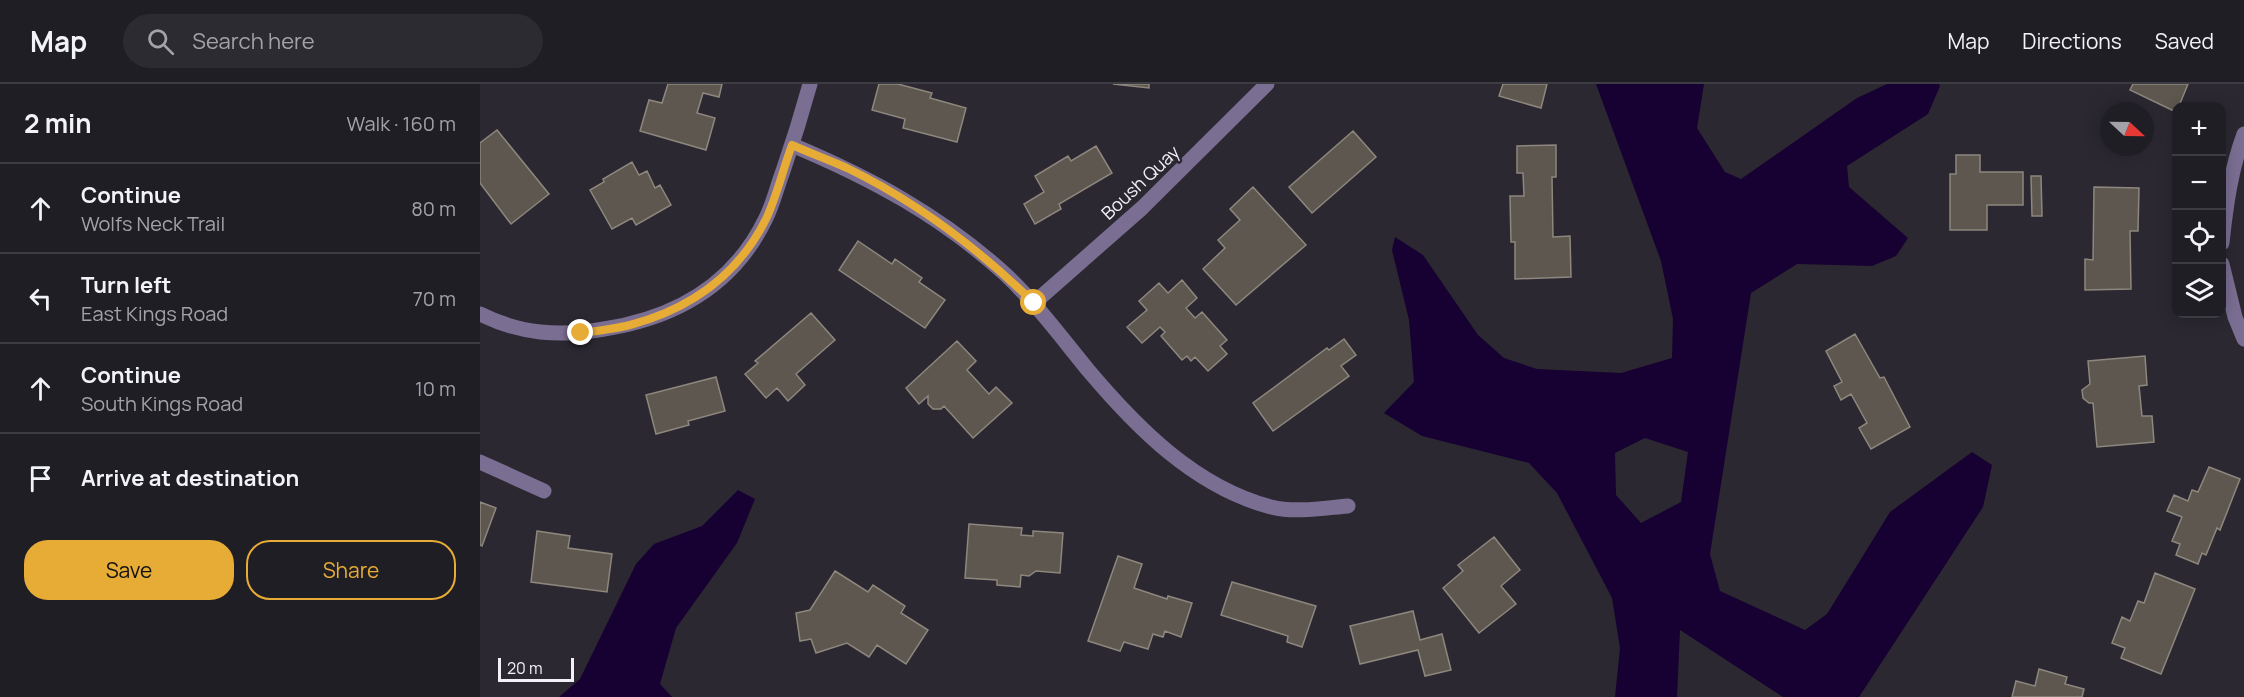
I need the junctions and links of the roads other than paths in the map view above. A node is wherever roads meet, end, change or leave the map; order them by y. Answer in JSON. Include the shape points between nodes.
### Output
{"nodes":[{"id":1,"x":810,"y":84,"type":"edge"},
{"id":2,"x":1268,"y":84,"type":"edge"},
{"id":3,"x":2244,"y":134,"type":"edge"},
{"id":4,"x":792,"y":145,"type":"junction"},
{"id":5,"x":2225,"y":210,"type":"edge"},
{"id":6,"x":2226,"y":280,"type":"edge"},
{"id":7,"x":1034,"y":303,"type":"junction"},
{"id":8,"x":481,"y":316,"type":"edge"},
{"id":9,"x":2244,"y":339,"type":"edge"},
{"id":10,"x":480,"y":462,"type":"edge"},
{"id":11,"x":544,"y":491,"type":"dead end"},
{"id":12,"x":1348,"y":506,"type":"dead end"}],
"edges":[{"from":1,"to":4,"type":"street"},
{"from":2,"to":7,"type":"street","name":"Boush Quay","via":[[1142,208]]},
{"from":3,"to":5,"type":"street"},
{"from":4,"to":7,"type":"street","via":[[899,196],[949,229]]},
{"from":4,"to":8,"type":"street","via":[[766,218],[747,250],[705,293],[630,325],[581,333],[525,331]]},
{"from":6,"to":9,"type":"street"},
{"from":7,"to":12,"type":"street","via":[[1120,407],[1191,470],[1272,507]]},
{"from":10,"to":11,"type":"street"}]}
